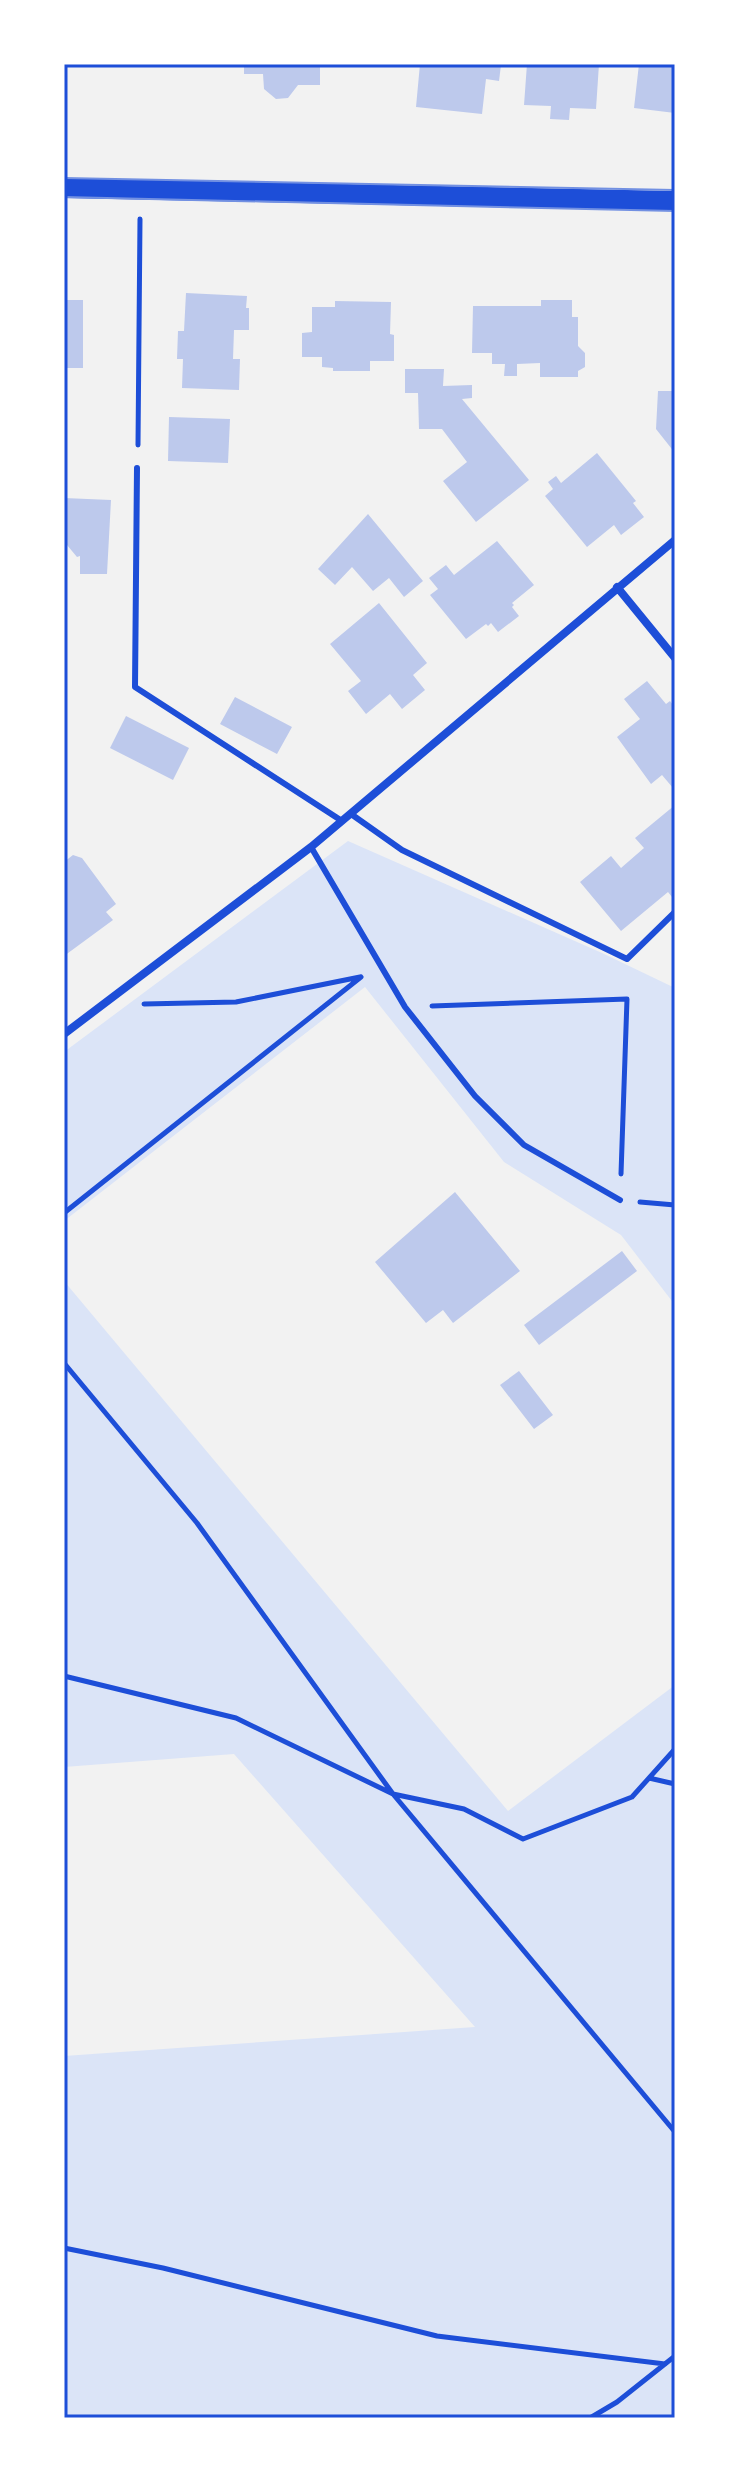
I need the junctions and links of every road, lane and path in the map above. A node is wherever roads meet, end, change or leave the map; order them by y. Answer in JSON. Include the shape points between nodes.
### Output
{"nodes":[{"id":1,"x":64,"y":188,"type":"edge"},
{"id":2,"x":141,"y":190,"type":"junction"},
{"id":3,"x":675,"y":201,"type":"edge"},
{"id":4,"x":137,"y":468,"type":"joint"},
{"id":5,"x":675,"y":540,"type":"edge"},
{"id":6,"x":617,"y":587,"type":"junction"},
{"id":7,"x":675,"y":658,"type":"edge"},
{"id":8,"x":351,"y":814,"type":"junction"},
{"id":9,"x":342,"y":821,"type":"junction"},
{"id":10,"x":311,"y":847,"type":"junction"},
{"id":11,"x":675,"y":912,"type":"edge"},
{"id":12,"x":384,"y":972,"type":"junction"},
{"id":13,"x":361,"y":977,"type":"junction"},
{"id":14,"x":103,"y":1005,"type":"junction"},
{"id":15,"x":405,"y":1007,"type":"junction"},
{"id":16,"x":64,"y":1034,"type":"edge"},
{"id":17,"x":620,"y":1200,"type":"junction"},
{"id":18,"x":675,"y":1205,"type":"edge"},
{"id":19,"x":64,"y":1213,"type":"edge"},
{"id":20,"x":64,"y":1363,"type":"edge"},
{"id":21,"x":64,"y":1676,"type":"edge"},
{"id":22,"x":675,"y":1749,"type":"edge"},
{"id":23,"x":649,"y":1778,"type":"junction"},
{"id":24,"x":675,"y":1784,"type":"edge"},
{"id":25,"x":393,"y":1794,"type":"junction"},
{"id":26,"x":675,"y":2132,"type":"edge"},
{"id":27,"x":64,"y":2248,"type":"edge"},
{"id":28,"x":675,"y":2356,"type":"edge"},
{"id":29,"x":665,"y":2364,"type":"junction"},
{"id":30,"x":590,"y":2418,"type":"edge"}],
"edges":[{"from":1,"to":2,"type":"main road"},
{"from":2,"to":3,"type":"main road"},
{"from":2,"to":4,"type":"path"},
{"from":4,"to":9,"type":"lane","via":[[135,687]]},
{"from":5,"to":6,"type":"street"},
{"from":6,"to":7,"type":"street"},
{"from":6,"to":8,"type":"street"},
{"from":8,"to":9,"type":"street"},
{"from":8,"to":11,"type":"lane","via":[[402,850],[627,959]]},
{"from":9,"to":10,"type":"street"},
{"from":10,"to":12,"type":"lane"},
{"from":10,"to":14,"type":"street"},
{"from":12,"to":13,"type":"path"},
{"from":12,"to":15,"type":"lane"},
{"from":13,"to":14,"type":"path","via":[[236,1002]]},
{"from":13,"to":19,"type":"path"},
{"from":14,"to":16,"type":"street"},
{"from":15,"to":17,"type":"lane","via":[[475,1096],[524,1145]]},
{"from":15,"to":17,"type":"path","via":[[627,999]]},
{"from":17,"to":18,"type":"path"},
{"from":20,"to":25,"type":"path","via":[[197,1523]]},
{"from":21,"to":25,"type":"path","via":[[236,1718]]},
{"from":22,"to":23,"type":"path"},
{"from":23,"to":24,"type":"path"},
{"from":23,"to":25,"type":"path","via":[[632,1797],[523,1839],[464,1809]]},
{"from":25,"to":26,"type":"path"},
{"from":27,"to":29,"type":"path","via":[[437,2336]]},
{"from":28,"to":29,"type":"path"},
{"from":29,"to":30,"type":"path"}]}
